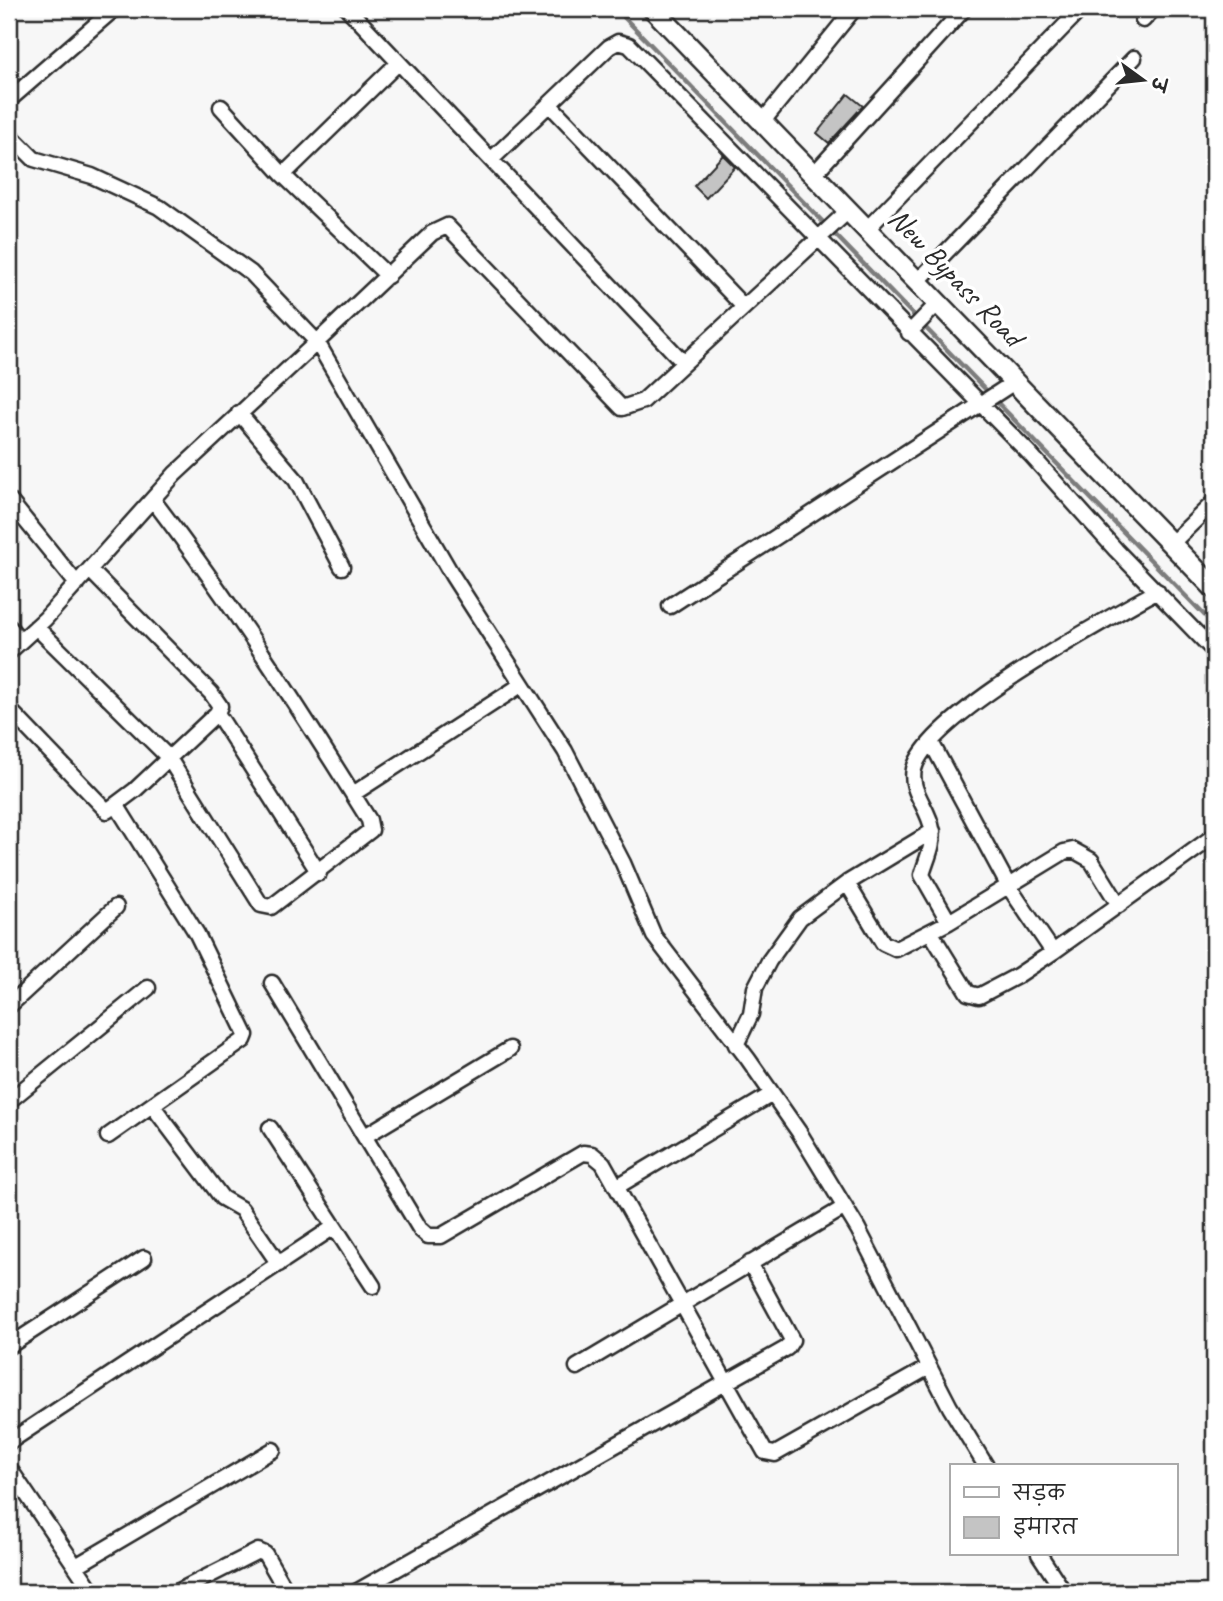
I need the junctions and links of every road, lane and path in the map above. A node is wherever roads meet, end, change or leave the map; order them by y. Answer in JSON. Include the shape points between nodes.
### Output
{"nodes":[{"id":1,"x":114,"y":9,"type":"edge"},
{"id":2,"x":348,"y":9,"type":"edge"},
{"id":3,"x":653,"y":9,"type":"edge"},
{"id":4,"x":854,"y":9,"type":"edge"},
{"id":5,"x":964,"y":9,"type":"edge"},
{"id":6,"x":1082,"y":9,"type":"edge"},
{"id":7,"x":1134,"y":58,"type":"dead end"},
{"id":8,"x":398,"y":63,"type":"junction"},
{"id":9,"x":9,"y":100,"type":"edge"},
{"id":10,"x":550,"y":104,"type":"junction"},
{"id":11,"x":221,"y":107,"type":"dead end"},
{"id":12,"x":762,"y":121,"type":"junction"},
{"id":13,"x":9,"y":134,"type":"edge"},
{"id":14,"x":493,"y":158,"type":"junction"},
{"id":15,"x":814,"y":174,"type":"junction"},
{"id":16,"x":284,"y":175,"type":"junction"},
{"id":17,"x":849,"y":210,"type":"junction"},
{"id":18,"x":867,"y":229,"type":"junction"},
{"id":19,"x":824,"y":232,"type":"junction"},
{"id":20,"x":388,"y":276,"type":"junction"},
{"id":21,"x":918,"y":281,"type":"junction"},
{"id":22,"x":939,"y":302,"type":"junction"},
{"id":23,"x":744,"y":307,"type":"junction"},
{"id":24,"x":916,"y":324,"type":"junction"},
{"id":25,"x":317,"y":342,"type":"junction"},
{"id":26,"x":684,"y":363,"type":"junction"},
{"id":27,"x":1016,"y":381,"type":"junction"},
{"id":28,"x":989,"y":399,"type":"junction"},
{"id":29,"x":239,"y":413,"type":"junction"},
{"id":30,"x":9,"y":500,"type":"edge"},
{"id":31,"x":153,"y":500,"type":"junction"},
{"id":32,"x":1214,"y":502,"type":"edge"},
{"id":33,"x":1171,"y":544,"type":"junction"},
{"id":34,"x":342,"y":567,"type":"dead end"},
{"id":35,"x":90,"y":570,"type":"junction"},
{"id":36,"x":77,"y":584,"type":"junction"},
{"id":37,"x":1214,"y":588,"type":"edge"},
{"id":38,"x":1157,"y":591,"type":"junction"},
{"id":39,"x":670,"y":606,"type":"dead end"},
{"id":40,"x":9,"y":627,"type":"edge"},
{"id":41,"x":36,"y":627,"type":"junction"},
{"id":42,"x":21,"y":641,"type":"junction"},
{"id":43,"x":1214,"y":650,"type":"edge"},
{"id":44,"x":9,"y":652,"type":"edge"},
{"id":45,"x":522,"y":685,"type":"junction"},
{"id":46,"x":9,"y":709,"type":"edge"},
{"id":47,"x":216,"y":713,"type":"junction"},
{"id":48,"x":931,"y":742,"type":"junction"},
{"id":49,"x":168,"y":757,"type":"junction"},
{"id":50,"x":353,"y":794,"type":"junction"},
{"id":51,"x":117,"y":806,"type":"junction"},
{"id":52,"x":933,"y":831,"type":"junction"},
{"id":53,"x":1214,"y":836,"type":"edge"},
{"id":54,"x":905,"y":846,"type":"junction"},
{"id":55,"x":319,"y":873,"type":"junction"},
{"id":56,"x":922,"y":875,"type":"junction"},
{"id":57,"x":847,"y":883,"type":"junction"},
{"id":58,"x":1009,"y":887,"type":"junction"},
{"id":59,"x":1119,"y":905,"type":"junction"},
{"id":60,"x":116,"y":907,"type":"dead end"},
{"id":61,"x":949,"y":922,"type":"junction"},
{"id":62,"x":931,"y":933,"type":"junction"},
{"id":63,"x":1053,"y":952,"type":"junction"},
{"id":64,"x":272,"y":983,"type":"dead end"},
{"id":65,"x":148,"y":988,"type":"dead end"},
{"id":66,"x":9,"y":1006,"type":"edge"},
{"id":67,"x":736,"y":1045,"type":"junction"},
{"id":68,"x":510,"y":1049,"type":"dead end"},
{"id":69,"x":772,"y":1094,"type":"junction"},
{"id":70,"x":9,"y":1101,"type":"edge"},
{"id":71,"x":152,"y":1105,"type":"junction"},
{"id":72,"x":270,"y":1128,"type":"dead end"},
{"id":73,"x":108,"y":1136,"type":"dead end"},
{"id":74,"x":365,"y":1136,"type":"junction"},
{"id":75,"x":618,"y":1186,"type":"junction"},
{"id":76,"x":845,"y":1207,"type":"junction"},
{"id":77,"x":334,"y":1227,"type":"junction"},
{"id":78,"x":144,"y":1258,"type":"dead end"},
{"id":79,"x":750,"y":1263,"type":"junction"},
{"id":80,"x":279,"y":1264,"type":"junction"},
{"id":81,"x":373,"y":1286,"type":"dead end"},
{"id":82,"x":682,"y":1303,"type":"junction"},
{"id":83,"x":9,"y":1346,"type":"edge"},
{"id":84,"x":576,"y":1367,"type":"dead end"},
{"id":85,"x":929,"y":1367,"type":"junction"},
{"id":86,"x":723,"y":1382,"type":"junction"},
{"id":87,"x":9,"y":1442,"type":"edge"},
{"id":88,"x":272,"y":1450,"type":"dead end"},
{"id":89,"x":985,"y":1464,"type":"edge"},
{"id":90,"x":9,"y":1468,"type":"edge"},
{"id":91,"x":1040,"y":1556,"type":"edge"},
{"id":92,"x":76,"y":1566,"type":"junction"},
{"id":93,"x":371,"y":1588,"type":"edge"},
{"id":94,"x":93,"y":1592,"type":"edge"},
{"id":95,"x":177,"y":1592,"type":"edge"},
{"id":96,"x":287,"y":1592,"type":"edge"},
{"id":97,"x":356,"y":1592,"type":"edge"},
{"id":98,"x":1064,"y":1592,"type":"edge"}],
"edges":[{"from":1,"to":9,"type":"street"},
{"from":2,"to":8,"type":"street"},
{"from":3,"to":12,"type":"main road","name":"New Bypass Road"},
{"from":4,"to":12,"type":"street"},
{"from":5,"to":15,"type":"street"},
{"from":6,"to":18,"type":"street"},
{"from":7,"to":21,"type":"street"},
{"from":8,"to":14,"type":"street"},
{"from":8,"to":16,"type":"street"},
{"from":10,"to":14,"type":"street"},
{"from":10,"to":19,"type":"street","via":[[610,47],[623,42]]},
{"from":10,"to":23,"type":"street"},
{"from":11,"to":16,"type":"street"},
{"from":12,"to":15,"type":"main road","name":"New Bypass Road"},
{"from":13,"to":25,"type":"street","via":[[34,159],[92,176],[159,207],[251,273]]},
{"from":14,"to":26,"type":"street"},
{"from":15,"to":17,"type":"main road","name":"New Bypass Road"},
{"from":16,"to":20,"type":"street"},
{"from":17,"to":18,"type":"main road","name":"New Bypass Road"},
{"from":17,"to":19,"type":"street"},
{"from":18,"to":21,"type":"main road","name":"New Bypass Road"},
{"from":19,"to":23,"type":"street"},
{"from":19,"to":24,"type":"street"},
{"from":20,"to":25,"type":"street"},
{"from":20,"to":26,"type":"street","via":[[432,233],[447,226],[622,408],[643,401]]},
{"from":21,"to":22,"type":"main road","name":"New Bypass Road"},
{"from":22,"to":24,"type":"street"},
{"from":22,"to":27,"type":"main road","name":"New Bypass Road"},
{"from":23,"to":26,"type":"street"},
{"from":24,"to":28,"type":"street"},
{"from":25,"to":29,"type":"street"},
{"from":25,"to":45,"type":"street","via":[[452,575]]},
{"from":27,"to":28,"type":"street"},
{"from":27,"to":33,"type":"main road","name":"New Bypass Road"},
{"from":28,"to":38,"type":"street"},
{"from":28,"to":39,"type":"street"},
{"from":29,"to":31,"type":"street"},
{"from":29,"to":34,"type":"street","via":[[296,481]]},
{"from":30,"to":36,"type":"street"},
{"from":31,"to":35,"type":"street"},
{"from":31,"to":50,"type":"street","via":[[198,559]]},
{"from":32,"to":33,"type":"street"},
{"from":33,"to":37,"type":"main road","name":"New Bypass Road"},
{"from":35,"to":36,"type":"street"},
{"from":35,"to":47,"type":"street","via":[[211,693],[220,706]]},
{"from":36,"to":41,"type":"street"},
{"from":38,"to":43,"type":"street"},
{"from":38,"to":48,"type":"street","via":[[1031,663]]},
{"from":40,"to":42,"type":"street"},
{"from":41,"to":42,"type":"street"},
{"from":41,"to":49,"type":"street"},
{"from":42,"to":44,"type":"street"},
{"from":45,"to":50,"type":"street"},
{"from":45,"to":67,"type":"street","via":[[565,751],[623,863],[654,936]]},
{"from":46,"to":51,"type":"street","via":[[107,811]]},
{"from":47,"to":49,"type":"street"},
{"from":47,"to":55,"type":"street"},
{"from":48,"to":52,"type":"street","via":[[913,775]]},
{"from":48,"to":58,"type":"street"},
{"from":49,"to":51,"type":"street"},
{"from":49,"to":55,"type":"street","via":[[261,905],[271,908]]},
{"from":50,"to":55,"type":"street","via":[[370,830]]},
{"from":51,"to":71,"type":"street","via":[[197,934],[246,1035]]},
{"from":52,"to":54,"type":"street"},
{"from":52,"to":56,"type":"street"},
{"from":53,"to":59,"type":"street"},
{"from":54,"to":56,"type":"street"},
{"from":54,"to":57,"type":"street"},
{"from":56,"to":61,"type":"street"},
{"from":57,"to":62,"type":"street","via":[[890,948]]},
{"from":57,"to":67,"type":"street","via":[[800,918],[769,961]]},
{"from":58,"to":59,"type":"street","via":[[1073,850],[1091,860]]},
{"from":58,"to":61,"type":"street"},
{"from":58,"to":63,"type":"street"},
{"from":59,"to":63,"type":"street"},
{"from":60,"to":66,"type":"street"},
{"from":61,"to":62,"type":"street"},
{"from":62,"to":63,"type":"street","via":[[974,996]]},
{"from":64,"to":74,"type":"street"},
{"from":65,"to":70,"type":"street"},
{"from":67,"to":69,"type":"street"},
{"from":68,"to":74,"type":"street"},
{"from":69,"to":75,"type":"street"},
{"from":69,"to":76,"type":"street"},
{"from":71,"to":73,"type":"street"},
{"from":71,"to":80,"type":"street","via":[[222,1198],[241,1209]]},
{"from":72,"to":77,"type":"street"},
{"from":74,"to":75,"type":"street","via":[[428,1236],[441,1236],[583,1153],[603,1163]]},
{"from":75,"to":82,"type":"street"},
{"from":76,"to":79,"type":"street"},
{"from":76,"to":85,"type":"street"},
{"from":77,"to":80,"type":"street"},
{"from":77,"to":81,"type":"street"},
{"from":78,"to":83,"type":"street"},
{"from":79,"to":82,"type":"street"},
{"from":79,"to":86,"type":"street","via":[[792,1340],[787,1348]]},
{"from":80,"to":87,"type":"street"},
{"from":82,"to":84,"type":"street"},
{"from":82,"to":86,"type":"street"},
{"from":85,"to":86,"type":"street","via":[[775,1454],[765,1452]]},
{"from":85,"to":89,"type":"street"},
{"from":86,"to":93,"type":"street"},
{"from":88,"to":92,"type":"street"},
{"from":90,"to":92,"type":"street"},
{"from":91,"to":98,"type":"street"},
{"from":92,"to":94,"type":"street"},
{"from":93,"to":97,"type":"street"},
{"from":95,"to":96,"type":"street","via":[[258,1551],[265,1554]]}]}
